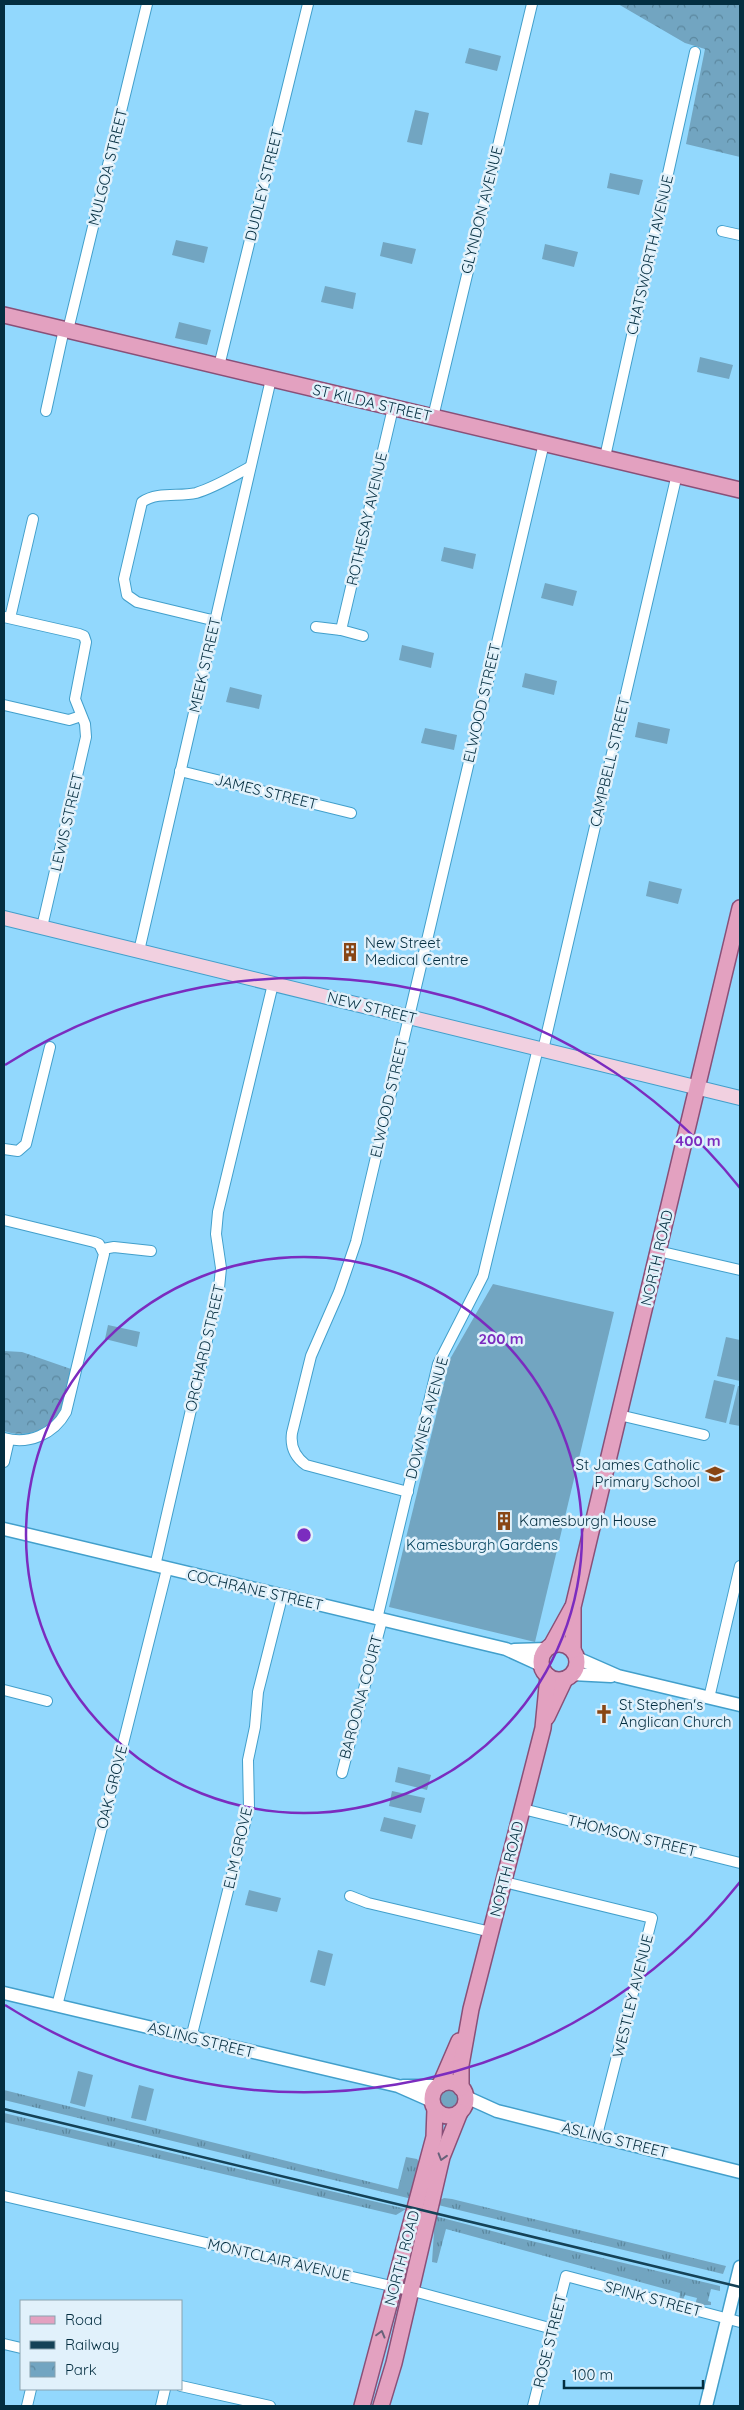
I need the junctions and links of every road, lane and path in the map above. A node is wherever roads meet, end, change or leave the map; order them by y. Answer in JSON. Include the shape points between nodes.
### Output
{"nodes":[{"id":1,"x":147,"y":4,"type":"edge"},
{"id":2,"x":308,"y":4,"type":"edge"},
{"id":3,"x":532,"y":4,"type":"edge"},
{"id":4,"x":695,"y":52,"type":"dead end"},
{"id":5,"x":722,"y":231,"type":"dead end"},
{"id":6,"x":740,"y":235,"type":"edge"},
{"id":7,"x":4,"y":315,"type":"edge"},
{"id":8,"x":66,"y":330,"type":"junction"},
{"id":9,"x":219,"y":366,"type":"junction"},
{"id":10,"x":271,"y":379,"type":"junction"},
{"id":11,"x":394,"y":408,"type":"junction"},
{"id":12,"x":46,"y":411,"type":"dead end"},
{"id":13,"x":433,"y":417,"type":"junction"},
{"id":14,"x":544,"y":443,"type":"junction"},
{"id":15,"x":604,"y":457,"type":"junction"},
{"id":16,"x":250,"y":467,"type":"junction"},
{"id":17,"x":677,"y":474,"type":"junction"},
{"id":18,"x":740,"y":490,"type":"edge"},
{"id":19,"x":33,"y":519,"type":"dead end"},
{"id":20,"x":7,"y":618,"type":"edge"},
{"id":21,"x":216,"y":621,"type":"junction"},
{"id":22,"x":316,"y":627,"type":"dead end"},
{"id":23,"x":341,"y":630,"type":"junction"},
{"id":24,"x":363,"y":636,"type":"dead end"},
{"id":25,"x":4,"y":704,"type":"edge"},
{"id":26,"x":81,"y":716,"type":"junction"},
{"id":27,"x":180,"y":771,"type":"junction"},
{"id":28,"x":351,"y":813,"type":"dead end"},
{"id":29,"x":740,"y":908,"type":"edge"},
{"id":30,"x":4,"y":918,"type":"edge"},
{"id":31,"x":738,"y":924,"type":"edge"},
{"id":32,"x":42,"y":927,"type":"junction"},
{"id":33,"x":139,"y":951,"type":"junction"},
{"id":34,"x":273,"y":984,"type":"junction"},
{"id":35,"x":409,"y":1016,"type":"junction"},
{"id":36,"x":50,"y":1048,"type":"dead end"},
{"id":37,"x":540,"y":1049,"type":"junction"},
{"id":38,"x":698,"y":1087,"type":"junction"},
{"id":39,"x":740,"y":1098,"type":"edge"},
{"id":40,"x":4,"y":1149,"type":"edge"},
{"id":41,"x":5,"y":1220,"type":"edge"},
{"id":42,"x":103,"y":1249,"type":"junction"},
{"id":43,"x":151,"y":1251,"type":"dead end"},
{"id":44,"x":658,"y":1251,"type":"junction"},
{"id":45,"x":740,"y":1270,"type":"edge"},
{"id":46,"x":619,"y":1415,"type":"junction"},
{"id":47,"x":704,"y":1435,"type":"dead end"},
{"id":48,"x":6,"y":1439,"type":"edge"},
{"id":49,"x":4,"y":1462,"type":"edge"},
{"id":50,"x":408,"y":1492,"type":"junction"},
{"id":51,"x":4,"y":1529,"type":"edge"},
{"id":52,"x":740,"y":1566,"type":"edge"},
{"id":53,"x":161,"y":1567,"type":"junction"},
{"id":54,"x":282,"y":1597,"type":"junction"},
{"id":55,"x":573,"y":1607,"type":"junction"},
{"id":56,"x":379,"y":1620,"type":"junction"},
{"id":57,"x":549,"y":1647,"type":"junction"},
{"id":58,"x":506,"y":1649,"type":"junction"},
{"id":59,"x":575,"y":1654,"type":"junction"},
{"id":60,"x":544,"y":1670,"type":"junction"},
{"id":61,"x":618,"y":1676,"type":"junction"},
{"id":62,"x":569,"y":1677,"type":"junction"},
{"id":63,"x":4,"y":1690,"type":"edge"},
{"id":64,"x":709,"y":1698,"type":"junction"},
{"id":65,"x":47,"y":1701,"type":"dead end"},
{"id":66,"x":740,"y":1705,"type":"edge"},
{"id":67,"x":542,"y":1728,"type":"junction"},
{"id":68,"x":342,"y":1773,"type":"dead end"},
{"id":69,"x":523,"y":1809,"type":"junction"},
{"id":70,"x":740,"y":1863,"type":"edge"},
{"id":71,"x":504,"y":1882,"type":"junction"},
{"id":72,"x":350,"y":1896,"type":"dead end"},
{"id":73,"x":491,"y":1932,"type":"junction"},
{"id":74,"x":4,"y":1993,"type":"edge"},
{"id":75,"x":58,"y":2006,"type":"junction"},
{"id":76,"x":471,"y":2009,"type":"junction"},
{"id":77,"x":191,"y":2038,"type":"junction"},
{"id":78,"x":398,"y":2086,"type":"junction"},
{"id":79,"x":439,"y":2086,"type":"junction"},
{"id":80,"x":462,"y":2101,"type":"junction"},
{"id":81,"x":434,"y":2105,"type":"junction"},
{"id":82,"x":598,"y":2135,"type":"junction"},
{"id":83,"x":738,"y":2170,"type":"edge"},
{"id":84,"x":4,"y":2196,"type":"edge"},
{"id":85,"x":740,"y":2267,"type":"edge"},
{"id":86,"x":566,"y":2276,"type":"joint"},
{"id":87,"x":394,"y":2287,"type":"junction"},
{"id":88,"x":411,"y":2291,"type":"junction"},
{"id":89,"x":728,"y":2319,"type":"junction"},
{"id":90,"x":740,"y":2322,"type":"edge"},
{"id":91,"x":553,"y":2329,"type":"junction"},
{"id":92,"x":4,"y":2344,"type":"edge"},
{"id":93,"x":20,"y":2348,"type":"edge"},
{"id":94,"x":182,"y":2386,"type":"edge"},
{"id":95,"x":31,"y":2390,"type":"edge"},
{"id":96,"x":165,"y":2390,"type":"edge"},
{"id":97,"x":27,"y":2406,"type":"edge"},
{"id":98,"x":161,"y":2406,"type":"edge"},
{"id":99,"x":270,"y":2406,"type":"edge"},
{"id":100,"x":362,"y":2406,"type":"edge"},
{"id":101,"x":381,"y":2406,"type":"edge"},
{"id":102,"x":533,"y":2406,"type":"edge"},
{"id":103,"x":706,"y":2406,"type":"edge"}],
"edges":[{"from":1,"to":8,"type":"street","name":"MULGOA STREET"},
{"from":2,"to":9,"type":"street","name":"DUDLEY STREET"},
{"from":3,"to":13,"type":"street","name":"GLYNDON AVENUE"},
{"from":4,"to":15,"type":"street","name":"CHATSWORTH AVENUE"},
{"from":5,"to":6,"type":"street"},
{"from":7,"to":8,"type":"main road","name":"ST KILDA STREET"},
{"from":8,"to":9,"type":"main road","name":"ST KILDA STREET"},
{"from":8,"to":12,"type":"street","name":"MULGOA STREET"},
{"from":9,"to":10,"type":"main road","name":"ST KILDA STREET"},
{"from":10,"to":11,"type":"main road","name":"ST KILDA STREET"},
{"from":10,"to":16,"type":"street","name":"MEEK STREET"},
{"from":11,"to":13,"type":"main road","name":"ST KILDA STREET"},
{"from":11,"to":23,"type":"street","name":"ROTHESAY AVENUE"},
{"from":13,"to":14,"type":"main road","name":"ST KILDA STREET"},
{"from":14,"to":15,"type":"main road","name":"ST KILDA STREET"},
{"from":14,"to":35,"type":"street","name":"ELWOOD STREET"},
{"from":15,"to":17,"type":"main road","name":"ST KILDA STREET"},
{"from":16,"to":21,"type":"street","name":"MEEK STREET"},
{"from":16,"to":21,"type":"street","via":[[195,493],[156,497],[142,502],[124,579],[127,595],[138,602]]},
{"from":17,"to":18,"type":"main road","name":"ST KILDA STREET"},
{"from":17,"to":37,"type":"street","name":"CAMPBELL STREET"},
{"from":19,"to":20,"type":"street"},
{"from":20,"to":26,"type":"street","name":"LEWIS STREET","via":[[84,636],[87,647],[75,698]]},
{"from":21,"to":27,"type":"street","name":"MEEK STREET"},
{"from":22,"to":23,"type":"street"},
{"from":23,"to":24,"type":"street"},
{"from":25,"to":26,"type":"street","via":[[69,720]]},
{"from":26,"to":32,"type":"street","name":"LEWIS STREET","via":[[86,736]]},
{"from":27,"to":28,"type":"street","name":"JAMES STREET"},
{"from":27,"to":33,"type":"street","name":"MEEK STREET"},
{"from":29,"to":31,"type":"main road","name":"NORTH ROAD"},
{"from":30,"to":32,"type":"main road","name":"NEW STREET"},
{"from":31,"to":38,"type":"main road","name":"NORTH ROAD"},
{"from":32,"to":33,"type":"main road","name":"NEW STREET"},
{"from":33,"to":34,"type":"main road","name":"NEW STREET"},
{"from":34,"to":35,"type":"main road","name":"NEW STREET"},
{"from":34,"to":53,"type":"street","name":"ORCHARD STREET","via":[[218,1212],[219,1288]]},
{"from":35,"to":37,"type":"main road","name":"NEW STREET"},
{"from":35,"to":50,"type":"street","name":"ELWOOD STREET","via":[[356,1242],[339,1292],[311,1356],[291,1441],[295,1454],[306,1465]]},
{"from":36,"to":40,"type":"street","via":[[26,1144],[18,1151]]},
{"from":37,"to":38,"type":"main road","name":"NEW STREET"},
{"from":37,"to":50,"type":"street","name":"DOWNES AVENUE","via":[[483,1276],[438,1364]]},
{"from":38,"to":39,"type":"main road","name":"NEW STREET"},
{"from":38,"to":44,"type":"main road","name":"NORTH ROAD"},
{"from":41,"to":42,"type":"street","via":[[94,1242]]},
{"from":42,"to":43,"type":"street"},
{"from":42,"to":48,"type":"street","via":[[104,1259],[62,1420],[48,1432],[26,1440]]},
{"from":44,"to":45,"type":"street"},
{"from":44,"to":46,"type":"main road","name":"NORTH ROAD"},
{"from":46,"to":47,"type":"street"},
{"from":46,"to":55,"type":"main road","name":"NORTH ROAD"},
{"from":48,"to":49,"type":"street"},
{"from":50,"to":56,"type":"street","name":"DOWNES AVENUE"},
{"from":51,"to":53,"type":"street","name":"COCHRANE STREET"},
{"from":52,"to":64,"type":"street"},
{"from":53,"to":54,"type":"street","name":"COCHRANE STREET"},
{"from":53,"to":75,"type":"street","name":"OAK GROVE"},
{"from":54,"to":56,"type":"street","name":"COCHRANE STREET"},
{"from":54,"to":77,"type":"street","name":"ELM GROVE","via":[[258,1692],[248,1760],[247,1814]]},
{"from":55,"to":57,"type":"main road","name":"NORTH ROAD"},
{"from":55,"to":59,"type":"main road","name":"NORTH ROAD"},
{"from":56,"to":58,"type":"street","name":"COCHRANE STREET"},
{"from":56,"to":68,"type":"street","name":"BAROONA COURT"},
{"from":57,"to":58,"type":"street","name":"COCHRANE STREET"},
{"from":57,"to":59,"type":"main road","via":[[563,1644]]},
{"from":57,"to":60,"type":"main road","via":[[543,1653]]},
{"from":58,"to":60,"type":"street","name":"COCHRANE STREET"},
{"from":59,"to":61,"type":"street"},
{"from":59,"to":62,"type":"main road","via":[[576,1669]]},
{"from":60,"to":62,"type":"main road","via":[[559,1680]]},
{"from":60,"to":67,"type":"main road","name":"NORTH ROAD"},
{"from":61,"to":62,"type":"street"},
{"from":61,"to":64,"type":"street"},
{"from":62,"to":67,"type":"main road","name":"NORTH ROAD"},
{"from":63,"to":65,"type":"street"},
{"from":64,"to":66,"type":"street"},
{"from":67,"to":69,"type":"main road","name":"NORTH ROAD"},
{"from":69,"to":70,"type":"street","name":"THOMSON STREET"},
{"from":69,"to":71,"type":"main road","name":"NORTH ROAD"},
{"from":71,"to":73,"type":"main road","name":"NORTH ROAD"},
{"from":71,"to":82,"type":"street","name":"WESTLEY AVENUE","via":[[652,1918]]},
{"from":72,"to":73,"type":"street"},
{"from":73,"to":76,"type":"main road","name":"NORTH ROAD"},
{"from":74,"to":75,"type":"street","name":"ASLING STREET"},
{"from":75,"to":77,"type":"street","name":"ASLING STREET"},
{"from":76,"to":79,"type":"main road","name":"NORTH ROAD"},
{"from":76,"to":80,"type":"main road","name":"NORTH ROAD","via":[[461,2065]]},
{"from":77,"to":78,"type":"street","name":"ASLING STREET"},
{"from":78,"to":79,"type":"street","name":"ASLING STREET"},
{"from":78,"to":81,"type":"street","name":"ASLING STREET"},
{"from":79,"to":80,"type":"main road","via":[[451,2083]]},
{"from":79,"to":81,"type":"main road","via":[[435,2090]]},
{"from":80,"to":81,"type":"main road","via":[[450,2116],[444,2116]]},
{"from":80,"to":82,"type":"street","name":"ASLING STREET"},
{"from":80,"to":88,"type":"main road","name":"NORTH ROAD","one_way":true,"via":[[442,2157]]},
{"from":81,"to":87,"type":"main road","name":"NORTH ROAD","via":[[434,2137]]},
{"from":82,"to":83,"type":"street","name":"ASLING STREET"},
{"from":84,"to":87,"type":"street","name":"MONTCLAIR AVENUE"},
{"from":85,"to":89,"type":"street"},
{"from":86,"to":89,"type":"street","name":"SPINK STREET"},
{"from":86,"to":91,"type":"street","name":"ROSE STREET"},
{"from":87,"to":88,"type":"street","name":"MONTCLAIR AVENUE"},
{"from":100,"to":87,"type":"main road","name":"NORTH ROAD","one_way":true},
{"from":88,"to":91,"type":"street","name":"MONTCLAIR AVENUE"},
{"from":88,"to":101,"type":"main road","name":"NORTH ROAD"},
{"from":89,"to":90,"type":"street","name":"SPINK STREET"},
{"from":89,"to":103,"type":"street"},
{"from":91,"to":102,"type":"street","name":"ROSE STREET"},
{"from":92,"to":93,"type":"street"},
{"from":94,"to":99,"type":"street"},
{"from":95,"to":97,"type":"street"},
{"from":96,"to":98,"type":"street"}]}
